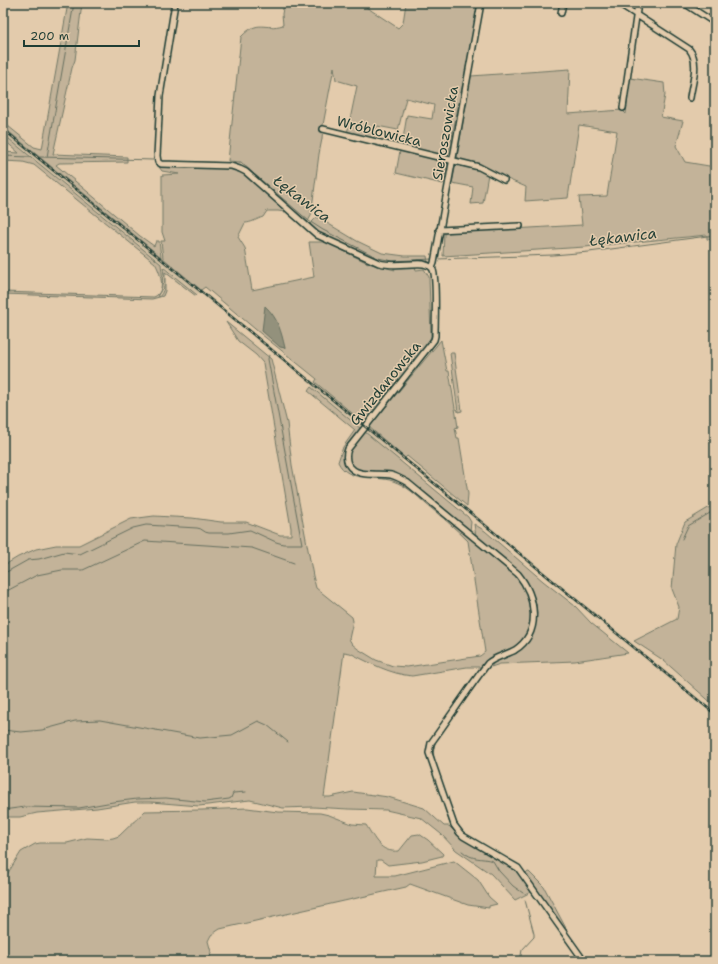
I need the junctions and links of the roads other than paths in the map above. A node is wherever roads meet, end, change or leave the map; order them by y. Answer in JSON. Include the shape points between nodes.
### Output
{"nodes":[{"id":1,"x":175,"y":3,"type":"edge"},
{"id":2,"x":481,"y":3,"type":"edge"},
{"id":3,"x":563,"y":3,"type":"edge"},
{"id":4,"x":618,"y":3,"type":"edge"},
{"id":5,"x":638,"y":3,"type":"edge"},
{"id":6,"x":684,"y":3,"type":"edge"},
{"id":7,"x":561,"y":13,"type":"dead end"},
{"id":8,"x":636,"y":15,"type":"junction"},
{"id":9,"x":715,"y":23,"type":"edge"},
{"id":10,"x":690,"y":98,"type":"dead end"},
{"id":11,"x":623,"y":108,"type":"dead end"},
{"id":12,"x":323,"y":129,"type":"dead end"},
{"id":13,"x":452,"y":161,"type":"junction"},
{"id":14,"x":504,"y":180,"type":"dead end"},
{"id":15,"x":520,"y":226,"type":"dead end"},
{"id":16,"x":439,"y":230,"type":"junction"},
{"id":17,"x":432,"y":268,"type":"junction"},
{"id":18,"x":584,"y":961,"type":"edge"}],
"edges":[{"from":1,"to":17,"type":"street","via":[[160,96],[158,162],[231,166],[240,169],[317,236],[379,264],[422,264]]},
{"from":2,"to":13,"type":"street","name":"Sieroszowicka"},
{"from":3,"to":7,"type":"street"},
{"from":4,"to":8,"type":"street"},
{"from":5,"to":8,"type":"street"},
{"from":6,"to":9,"type":"street"},
{"from":8,"to":10,"type":"street","via":[[692,52],[695,64]]},
{"from":8,"to":11,"type":"street"},
{"from":12,"to":13,"type":"street","name":"Wróblowicka"},
{"from":13,"to":14,"type":"street","name":"Wróblowicka","via":[[479,167]]},
{"from":13,"to":16,"type":"street","name":"Sieroszowicka"},
{"from":15,"to":16,"type":"street"},
{"from":16,"to":17,"type":"street","name":"Sieroszowicka"},
{"from":17,"to":18,"type":"street","name":"Gwizdanowska","via":[[434,340],[348,449],[347,461],[358,473],[392,475],[408,483],[512,570],[527,586],[533,601],[534,617],[528,637],[520,646],[490,661],[431,743],[430,756],[457,830],[521,871]]}]}
